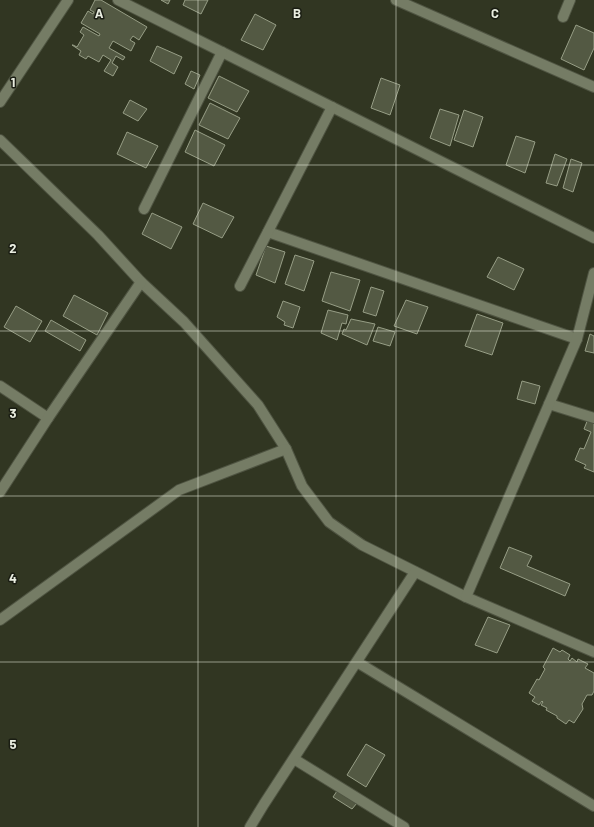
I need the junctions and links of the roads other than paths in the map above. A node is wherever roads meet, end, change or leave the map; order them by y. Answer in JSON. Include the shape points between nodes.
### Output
{"nodes":[{"id":1,"x":68,"y":0,"type":"edge"},
{"id":2,"x":118,"y":0,"type":"edge"},
{"id":3,"x":396,"y":0,"type":"edge"},
{"id":4,"x":570,"y":0,"type":"edge"},
{"id":5,"x":562,"y":17,"type":"dead end"},
{"id":6,"x":222,"y":52,"type":"junction"},
{"id":7,"x":594,"y":87,"type":"edge"},
{"id":8,"x":0,"y":102,"type":"edge"},
{"id":9,"x":332,"y":107,"type":"junction"},
{"id":10,"x":0,"y":140,"type":"edge"},
{"id":11,"x":144,"y":209,"type":"dead end"},
{"id":12,"x":268,"y":232,"type":"junction"},
{"id":13,"x":594,"y":238,"type":"edge"},
{"id":14,"x":594,"y":273,"type":"edge"},
{"id":15,"x":141,"y":282,"type":"junction"},
{"id":16,"x":240,"y":286,"type":"dead end"},
{"id":17,"x":577,"y":339,"type":"junction"},
{"id":18,"x":0,"y":386,"type":"edge"},
{"id":19,"x":549,"y":404,"type":"junction"},
{"id":20,"x":48,"y":418,"type":"junction"},
{"id":21,"x":594,"y":418,"type":"edge"},
{"id":22,"x":286,"y":449,"type":"junction"},
{"id":23,"x":0,"y":492,"type":"edge"},
{"id":24,"x":416,"y":572,"type":"junction"},
{"id":25,"x":466,"y":597,"type":"junction"},
{"id":26,"x":0,"y":620,"type":"edge"},
{"id":27,"x":594,"y":652,"type":"edge"},
{"id":28,"x":357,"y":662,"type":"junction"},
{"id":29,"x":294,"y":759,"type":"junction"},
{"id":30,"x":594,"y":806,"type":"edge"},
{"id":31,"x":250,"y":827,"type":"edge"},
{"id":32,"x":404,"y":827,"type":"edge"}],
"edges":[{"from":1,"to":8,"type":"street"},
{"from":2,"to":6,"type":"street"},
{"from":3,"to":7,"type":"street"},
{"from":4,"to":5,"type":"street"},
{"from":6,"to":9,"type":"street"},
{"from":6,"to":11,"type":"street"},
{"from":9,"to":12,"type":"street"},
{"from":9,"to":13,"type":"street"},
{"from":10,"to":15,"type":"street","via":[[107,244]]},
{"from":12,"to":16,"type":"street"},
{"from":12,"to":17,"type":"street"},
{"from":14,"to":17,"type":"street"},
{"from":15,"to":20,"type":"street"},
{"from":15,"to":22,"type":"street","via":[[184,322],[258,405]]},
{"from":17,"to":19,"type":"street"},
{"from":18,"to":20,"type":"street"},
{"from":19,"to":21,"type":"street"},
{"from":19,"to":25,"type":"street"},
{"from":20,"to":23,"type":"street"},
{"from":22,"to":24,"type":"street","via":[[302,486],[328,522],[362,545]]},
{"from":22,"to":26,"type":"street","via":[[179,490]]},
{"from":24,"to":25,"type":"street"},
{"from":24,"to":28,"type":"street"},
{"from":25,"to":27,"type":"street"},
{"from":28,"to":29,"type":"street"},
{"from":28,"to":30,"type":"street"},
{"from":29,"to":31,"type":"street"},
{"from":29,"to":32,"type":"street"}]}
